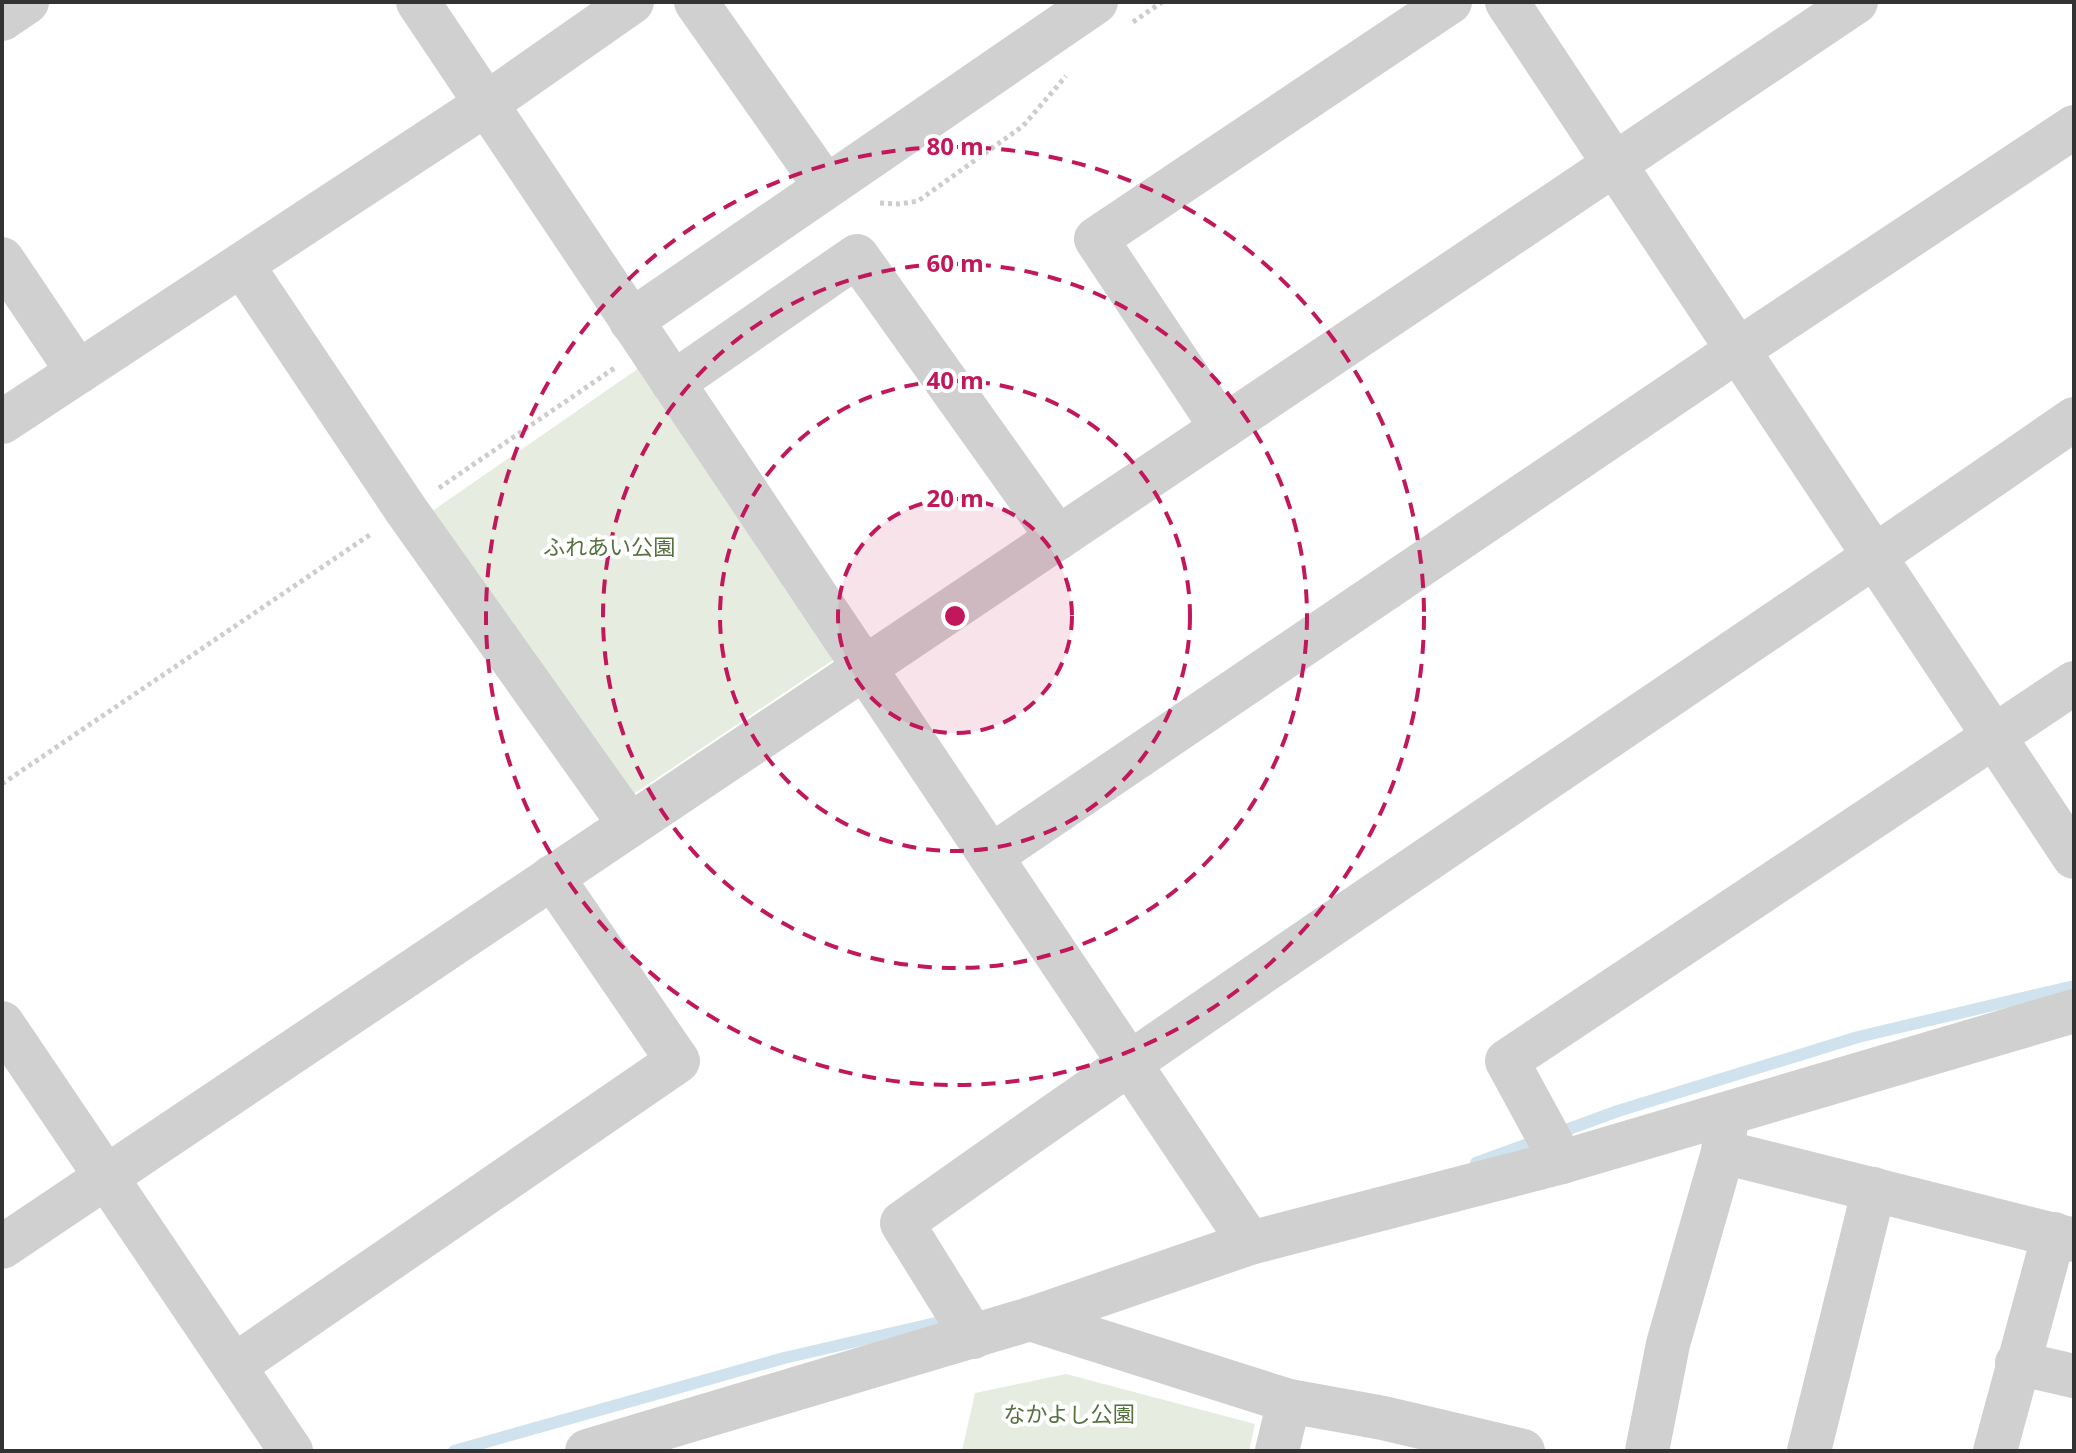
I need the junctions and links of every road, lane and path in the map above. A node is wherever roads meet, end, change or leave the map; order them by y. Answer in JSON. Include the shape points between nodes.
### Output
{"nodes":[{"id":1,"x":27,"y":2,"type":"edge"},
{"id":2,"x":418,"y":2,"type":"edge"},
{"id":3,"x":632,"y":2,"type":"edge"},
{"id":4,"x":696,"y":2,"type":"edge"},
{"id":5,"x":1162,"y":2,"type":"edge"},
{"id":6,"x":1450,"y":2,"type":"edge"},
{"id":7,"x":1507,"y":2,"type":"edge"},
{"id":8,"x":1856,"y":2,"type":"edge"},
{"id":9,"x":1114,"y":12,"type":"edge"},
{"id":10,"x":1812,"y":14,"type":"edge"},
{"id":11,"x":2,"y":19,"type":"edge"},
{"id":12,"x":1075,"y":66,"type":"dead end"},
{"id":13,"x":486,"y":104,"type":"junction"},
{"id":14,"x":2074,"y":127,"type":"edge"},
{"id":15,"x":1614,"y":164,"type":"junction"},
{"id":16,"x":826,"y":187,"type":"junction"},
{"id":17,"x":875,"y":202,"type":"dead end"},
{"id":18,"x":2,"y":259,"type":"edge"},
{"id":19,"x":242,"y":265,"type":"junction"},
{"id":20,"x":640,"y":333,"type":"junction"},
{"id":21,"x":1738,"y":350,"type":"junction"},
{"id":22,"x":78,"y":372,"type":"junction"},
{"id":23,"x":673,"y":383,"type":"junction"},
{"id":24,"x":2074,"y":419,"type":"edge"},
{"id":25,"x":2,"y":422,"type":"edge"},
{"id":26,"x":1222,"y":428,"type":"junction"},
{"id":27,"x":406,"y":510,"type":"junction"},
{"id":28,"x":1058,"y":538,"type":"junction"},
{"id":29,"x":1875,"y":557,"type":"junction"},
{"id":30,"x":864,"y":668,"type":"junction"},
{"id":31,"x":2074,"y":683,"type":"edge"},
{"id":32,"x":1994,"y":737,"type":"junction"},
{"id":33,"x":2,"y":784,"type":"edge"},
{"id":34,"x":630,"y":825,"type":"junction"},
{"id":35,"x":991,"y":856,"type":"junction"},
{"id":36,"x":2074,"y":857,"type":"edge"},
{"id":37,"x":552,"y":877,"type":"junction"},
{"id":38,"x":2074,"y":1011,"type":"edge"},
{"id":39,"x":2,"y":1023,"type":"edge"},
{"id":40,"x":1129,"y":1062,"type":"junction"},
{"id":41,"x":1725,"y":1132,"type":"junction"},
{"id":42,"x":1562,"y":1162,"type":"junction"},
{"id":43,"x":106,"y":1177,"type":"junction"},
{"id":44,"x":1874,"y":1189,"type":"junction"},
{"id":45,"x":2064,"y":1237,"type":"edge"},
{"id":46,"x":1250,"y":1243,"type":"junction"},
{"id":47,"x":2,"y":1247,"type":"edge"},
{"id":48,"x":1030,"y":1319,"type":"junction"},
{"id":49,"x":973,"y":1337,"type":"junction"},
{"id":50,"x":2017,"y":1363,"type":"junction"},
{"id":51,"x":234,"y":1366,"type":"junction"},
{"id":52,"x":2074,"y":1376,"type":"edge"},
{"id":53,"x":1289,"y":1401,"type":"junction"},
{"id":54,"x":291,"y":1451,"type":"edge"},
{"id":55,"x":587,"y":1451,"type":"edge"},
{"id":56,"x":1277,"y":1451,"type":"edge"},
{"id":57,"x":1523,"y":1451,"type":"edge"},
{"id":58,"x":1647,"y":1451,"type":"edge"},
{"id":59,"x":1809,"y":1451,"type":"edge"},
{"id":60,"x":1995,"y":1451,"type":"edge"}],
"edges":[{"from":1,"to":11,"type":"street"},
{"from":2,"to":13,"type":"street"},
{"from":3,"to":13,"type":"street"},
{"from":4,"to":16,"type":"street"},
{"from":5,"to":9,"type":"path"},
{"from":6,"to":26,"type":"street","via":[[1096,239]]},
{"from":7,"to":15,"type":"street"},
{"from":8,"to":10,"type":"street"},
{"from":9,"to":16,"type":"street"},
{"from":10,"to":15,"type":"street"},
{"from":12,"to":17,"type":"path","via":[[1023,126],[918,201]]},
{"from":13,"to":19,"type":"street"},
{"from":13,"to":20,"type":"street"},
{"from":14,"to":21,"type":"street"},
{"from":15,"to":21,"type":"street"},
{"from":15,"to":26,"type":"street"},
{"from":16,"to":20,"type":"street"},
{"from":18,"to":22,"type":"street"},
{"from":19,"to":22,"type":"street"},
{"from":19,"to":27,"type":"street"},
{"from":20,"to":23,"type":"street"},
{"from":20,"to":27,"type":"path"},
{"from":21,"to":29,"type":"street"},
{"from":21,"to":35,"type":"street"},
{"from":22,"to":25,"type":"street"},
{"from":23,"to":28,"type":"street","via":[[857,256]]},
{"from":23,"to":30,"type":"street"},
{"from":24,"to":29,"type":"street"},
{"from":26,"to":28,"type":"street"},
{"from":27,"to":33,"type":"path"},
{"from":27,"to":34,"type":"street"},
{"from":28,"to":30,"type":"street"},
{"from":29,"to":32,"type":"street"},
{"from":29,"to":40,"type":"street"},
{"from":30,"to":34,"type":"street"},
{"from":30,"to":35,"type":"street"},
{"from":31,"to":32,"type":"street"},
{"from":32,"to":36,"type":"street"},
{"from":32,"to":42,"type":"street","via":[[1507,1061]]},
{"from":34,"to":37,"type":"street"},
{"from":35,"to":40,"type":"street"},
{"from":37,"to":43,"type":"street"},
{"from":37,"to":51,"type":"street","via":[[678,1061]]},
{"from":38,"to":41,"type":"street"},
{"from":39,"to":43,"type":"street"},
{"from":40,"to":46,"type":"street"},
{"from":40,"to":49,"type":"street","via":[[902,1223]]},
{"from":41,"to":42,"type":"street"},
{"from":41,"to":44,"type":"street"},
{"from":41,"to":58,"type":"street","via":[[1668,1344]]},
{"from":42,"to":46,"type":"street"},
{"from":43,"to":47,"type":"street"},
{"from":43,"to":51,"type":"street"},
{"from":44,"to":45,"type":"street"},
{"from":44,"to":59,"type":"street"},
{"from":45,"to":50,"type":"street"},
{"from":46,"to":48,"type":"street"},
{"from":48,"to":49,"type":"street"},
{"from":48,"to":53,"type":"street"},
{"from":49,"to":55,"type":"street"},
{"from":50,"to":52,"type":"street"},
{"from":50,"to":60,"type":"street"},
{"from":51,"to":54,"type":"street"},
{"from":53,"to":56,"type":"street"},
{"from":53,"to":57,"type":"street"}]}
